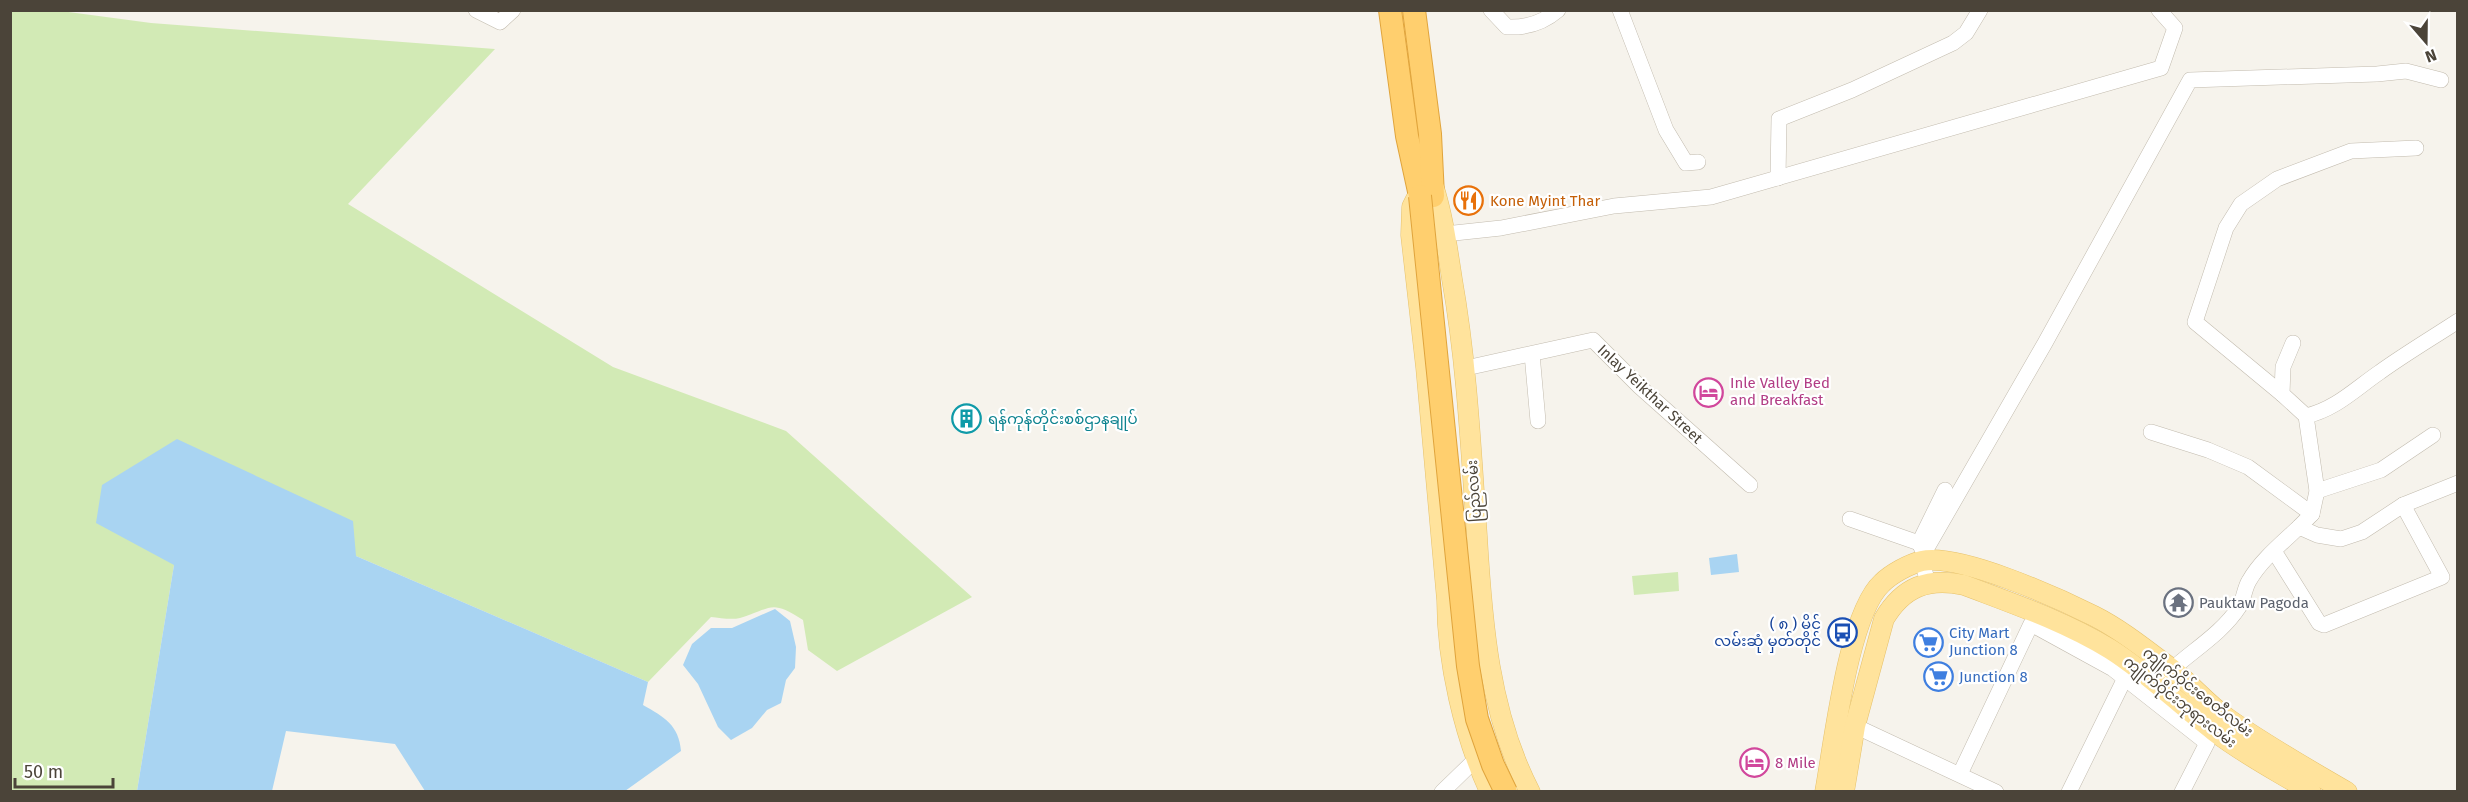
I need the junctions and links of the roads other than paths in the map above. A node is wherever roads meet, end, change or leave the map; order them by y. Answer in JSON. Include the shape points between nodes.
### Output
{"nodes":[{"id":1,"x":476,"y":10,"type":"edge"},
{"id":2,"x":513,"y":10,"type":"edge"},
{"id":3,"x":1390,"y":10,"type":"edge"},
{"id":4,"x":1414,"y":10,"type":"edge"},
{"id":5,"x":1491,"y":10,"type":"edge"},
{"id":6,"x":1558,"y":10,"type":"edge"},
{"id":7,"x":1620,"y":10,"type":"edge"},
{"id":8,"x":1980,"y":10,"type":"edge"},
{"id":9,"x":2159,"y":10,"type":"edge"},
{"id":10,"x":2441,"y":80,"type":"dead end"},
{"id":11,"x":2416,"y":148,"type":"dead end"},
{"id":12,"x":1698,"y":162,"type":"dead end"},
{"id":13,"x":1778,"y":178,"type":"junction"},
{"id":14,"x":1426,"y":193,"type":"junction"},
{"id":15,"x":1445,"y":234,"type":"junction"},
{"id":16,"x":2457,"y":321,"type":"edge"},
{"id":17,"x":2293,"y":342,"type":"dead end"},
{"id":18,"x":1532,"y":354,"type":"junction"},
{"id":19,"x":1466,"y":368,"type":"junction"},
{"id":20,"x":2282,"y":394,"type":"junction"},
{"id":21,"x":2306,"y":416,"type":"junction"},
{"id":22,"x":1538,"y":421,"type":"dead end"},
{"id":23,"x":2151,"y":432,"type":"dead end"},
{"id":24,"x":2433,"y":435,"type":"dead end"},
{"id":25,"x":2457,"y":483,"type":"edge"},
{"id":26,"x":1750,"y":485,"type":"dead end"},
{"id":27,"x":1945,"y":490,"type":"dead end"},
{"id":28,"x":2317,"y":491,"type":"junction"},
{"id":29,"x":2403,"y":505,"type":"junction"},
{"id":30,"x":2312,"y":513,"type":"junction"},
{"id":31,"x":1850,"y":519,"type":"dead end"},
{"id":32,"x":2299,"y":527,"type":"junction"},
{"id":33,"x":2274,"y":551,"type":"junction"},
{"id":34,"x":1922,"y":552,"type":"junction"},
{"id":35,"x":1928,"y":583,"type":"junction"},
{"id":36,"x":2165,"y":676,"type":"junction"},
{"id":37,"x":2125,"y":678,"type":"junction"},
{"id":38,"x":1855,"y":726,"type":"junction"},
{"id":39,"x":1475,"y":760,"type":"junction"},
{"id":40,"x":1517,"y":766,"type":"junction"},
{"id":41,"x":1960,"y":774,"type":"junction"},
{"id":42,"x":2304,"y":780,"type":"edge"},
{"id":43,"x":1442,"y":792,"type":"edge"},
{"id":44,"x":1490,"y":792,"type":"edge"},
{"id":45,"x":1506,"y":792,"type":"edge"},
{"id":46,"x":1517,"y":792,"type":"edge"},
{"id":47,"x":1530,"y":792,"type":"edge"},
{"id":48,"x":1825,"y":792,"type":"edge"},
{"id":49,"x":1844,"y":792,"type":"edge"},
{"id":50,"x":1996,"y":792,"type":"edge"},
{"id":51,"x":2068,"y":792,"type":"edge"},
{"id":52,"x":2182,"y":792,"type":"edge"},
{"id":53,"x":2347,"y":792,"type":"edge"}],
"edges":[{"from":1,"to":2,"type":"street","via":[[500,22]]},
{"from":3,"to":14,"type":"highway","name":"ပြည်လမ်း","via":[[1407,136]]},
{"from":4,"to":14,"type":"highway","name":"ပြည်လမ်း","via":[[1431,134]]},
{"from":5,"to":6,"type":"street","via":[[1507,27],[1524,28]]},
{"from":7,"to":12,"type":"street","via":[[1665,130],[1686,163]]},
{"from":8,"to":13,"type":"street","via":[[1966,33],[1953,43],[1779,119]]},
{"from":9,"to":13,"type":"street","via":[[2175,28],[2161,68]]},
{"from":10,"to":34,"type":"street","via":[[2406,71],[2190,80]]},
{"from":11,"to":20,"type":"street","via":[[2350,151],[2277,179],[2241,204],[2226,228],[2195,322]]},
{"from":13,"to":15,"type":"street","via":[[1710,197],[1614,207]]},
{"from":14,"to":15,"type":"main road","name":"ပြည်လမ်း","via":[[1442,213]]},
{"from":14,"to":39,"type":"main road","name":"ပြည်လမ်း","via":[[1412,207],[1411,234],[1447,626],[1463,718]]},
{"from":14,"to":45,"type":"highway","name":"ပြည်လမ်း","bridge":true,"via":[[1468,666],[1477,719]]},
{"from":14,"to":46,"type":"highway","name":"ပြည်လမ်း","via":[[1447,312],[1486,716]]},
{"from":15,"to":19,"type":"main road","name":"ပြည်လမ်း"},
{"from":16,"to":21,"type":"street","via":[[2345,399],[2323,412]]},
{"from":17,"to":20,"type":"street","via":[[2283,367]]},
{"from":18,"to":19,"type":"street","name":"Inlay Yeikthar Street"},
{"from":18,"to":22,"type":"street"},
{"from":18,"to":26,"type":"street","name":"Inlay Yeikthar Street","via":[[1593,340]]},
{"from":19,"to":40,"type":"main road","name":"ပြည်လမ်း","via":[[1487,656]]},
{"from":20,"to":21,"type":"street"},
{"from":21,"to":28,"type":"street"},
{"from":23,"to":30,"type":"street","via":[[2248,467]]},
{"from":24,"to":28,"type":"street","via":[[2381,470]]},
{"from":25,"to":29,"type":"street"},
{"from":27,"to":34,"type":"street"},
{"from":28,"to":30,"type":"street"},
{"from":29,"to":32,"type":"street","via":[[2362,532],[2341,539]]},
{"from":29,"to":33,"type":"street","via":[[2442,577],[2324,625],[2319,623]]},
{"from":30,"to":32,"type":"street"},
{"from":31,"to":34,"type":"street"},
{"from":32,"to":33,"type":"street"},
{"from":33,"to":36,"type":"street","via":[[2249,581],[2240,607]]},
{"from":34,"to":35,"type":"street"},
{"from":34,"to":36,"type":"main road","name":"ကျိုက်ဝိုင်းစေတီလမ်း","via":[[2044,593],[2095,617]]},
{"from":34,"to":48,"type":"main road","name":"ကျိုက်ဝိုင်းစေတီလမ်း","via":[[1881,584],[1859,625],[1837,716]]},
{"from":35,"to":36,"type":"main road","name":"ကျိုက်ဝိုင်းဘုရားလမ်း","via":[[1964,585],[2061,622]]},
{"from":35,"to":38,"type":"main road","name":"ကျိုက်ဝိုင်းဘုရားလမ်း","via":[[1909,591],[1892,605],[1884,619]]},
{"from":36,"to":42,"type":"main road","name":"ကျိုက်ဝိုင်းဘုရားလမ်း","via":[[2214,731],[2253,759]]},
{"from":37,"to":41,"type":"street","via":[[2031,624]]},
{"from":37,"to":51,"type":"street"},
{"from":37,"to":52,"type":"street","via":[[2207,743]]},
{"from":38,"to":41,"type":"street"},
{"from":38,"to":49,"type":"main road","name":"ကျိုက်ဝိုင်းဘုရားလမ်း"},
{"from":39,"to":40,"type":"main road"},
{"from":39,"to":43,"type":"street"},
{"from":39,"to":44,"type":"main road","name":"ပြည်လမ်း"},
{"from":40,"to":47,"type":"main road","name":"ပြည်လမ်း"},
{"from":41,"to":50,"type":"street"},
{"from":42,"to":53,"type":"main road"}]}
